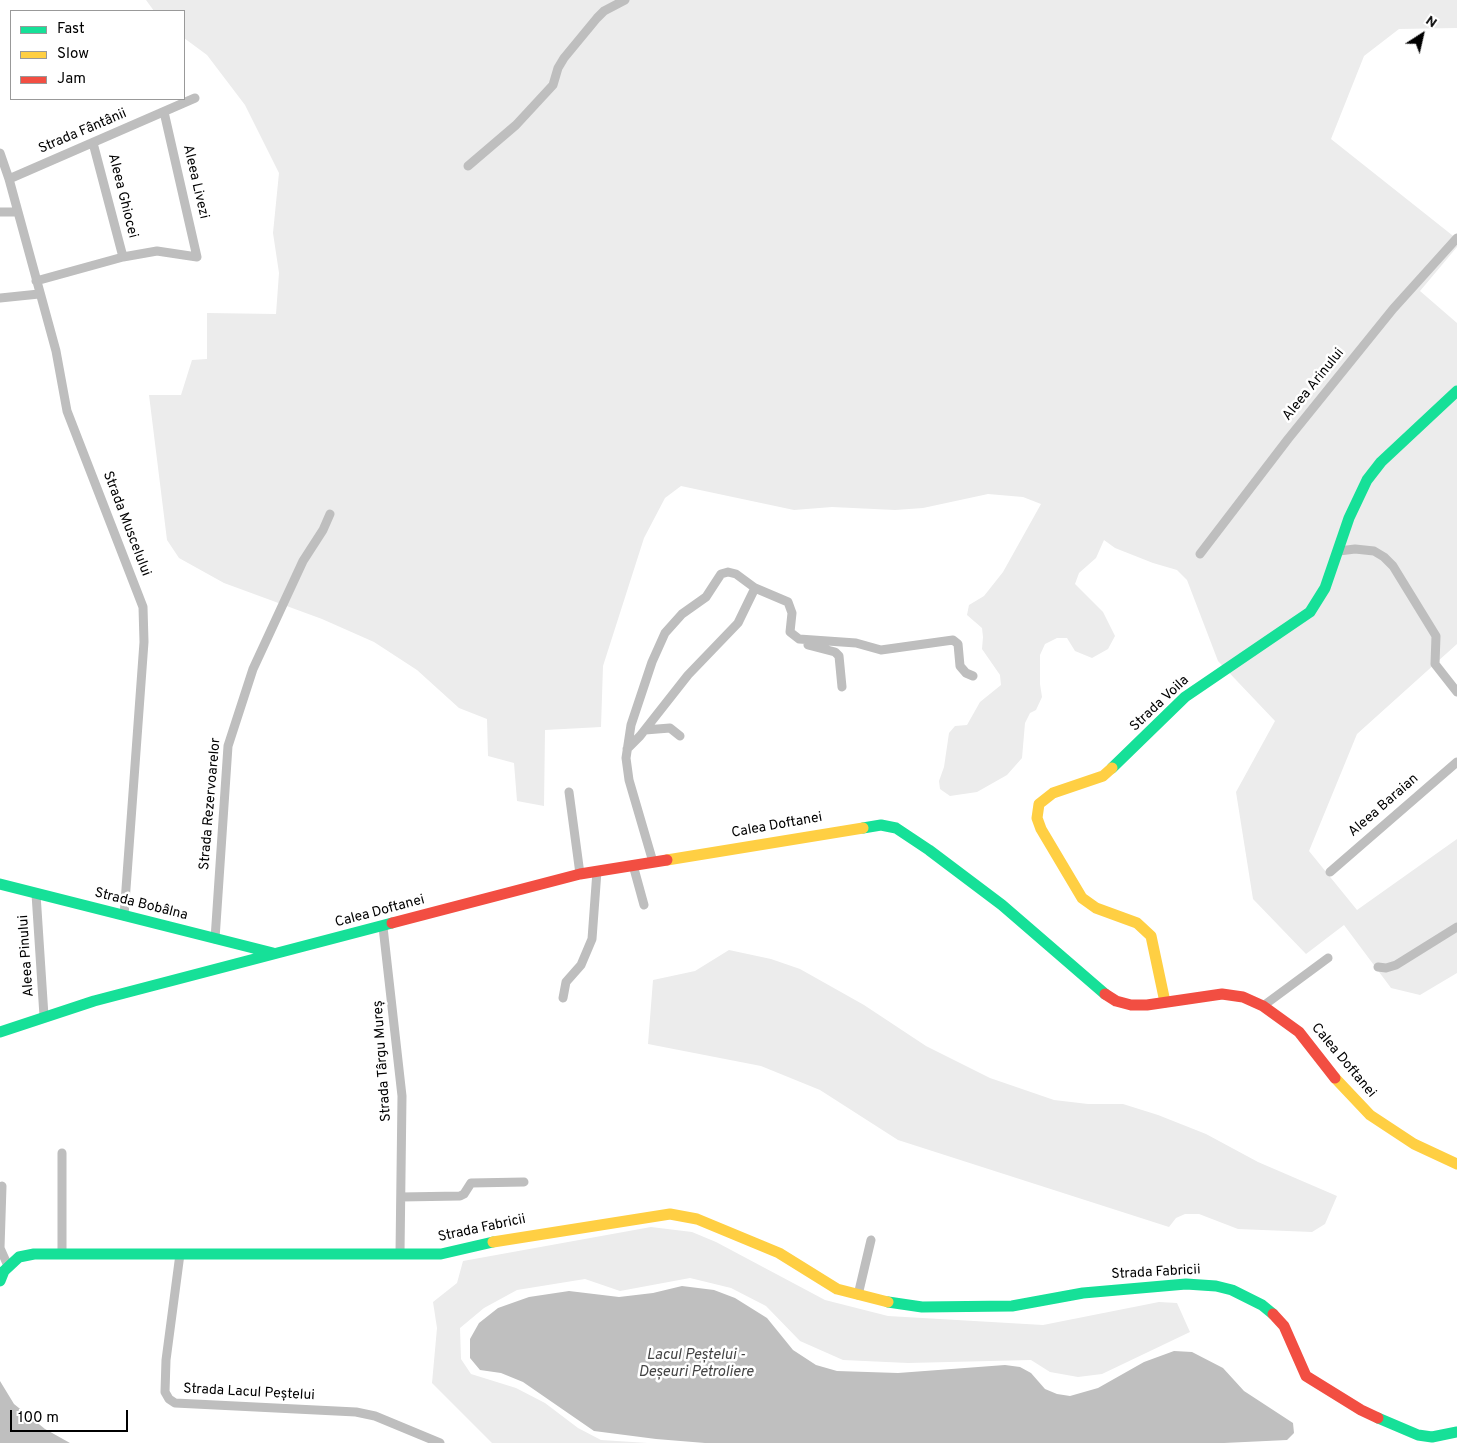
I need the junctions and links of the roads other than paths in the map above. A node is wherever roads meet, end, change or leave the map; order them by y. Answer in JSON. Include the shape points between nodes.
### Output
{"nodes":[{"id":1,"x":625,"y":0,"type":"edge"},
{"id":2,"x":195,"y":98,"type":"dead end"},
{"id":3,"x":164,"y":112,"type":"junction"},
{"id":4,"x":94,"y":143,"type":"junction"},
{"id":5,"x":0,"y":152,"type":"edge"},
{"id":6,"x":468,"y":166,"type":"dead end"},
{"id":7,"x":9,"y":179,"type":"junction"},
{"id":8,"x":0,"y":212,"type":"edge"},
{"id":9,"x":17,"y":212,"type":"junction"},
{"id":10,"x":1457,"y":238,"type":"edge"},
{"id":11,"x":122,"y":257,"type":"junction"},
{"id":12,"x":36,"y":281,"type":"junction"},
{"id":13,"x":39,"y":294,"type":"junction"},
{"id":14,"x":0,"y":298,"type":"edge"},
{"id":15,"x":1457,"y":391,"type":"edge"},
{"id":16,"x":330,"y":514,"type":"dead end"},
{"id":17,"x":1339,"y":551,"type":"junction"},
{"id":18,"x":1200,"y":554,"type":"dead end"},
{"id":19,"x":755,"y":588,"type":"junction"},
{"id":20,"x":799,"y":639,"type":"junction"},
{"id":21,"x":973,"y":676,"type":"dead end"},
{"id":22,"x":842,"y":687,"type":"dead end"},
{"id":23,"x":1457,"y":692,"type":"edge"},
{"id":24,"x":645,"y":730,"type":"junction"},
{"id":25,"x":680,"y":736,"type":"dead end"},
{"id":26,"x":627,"y":749,"type":"junction"},
{"id":27,"x":1457,"y":762,"type":"edge"},
{"id":28,"x":569,"y":792,"type":"dead end"},
{"id":29,"x":653,"y":862,"type":"junction"},
{"id":30,"x":633,"y":864,"type":"junction"},
{"id":31,"x":597,"y":871,"type":"junction"},
{"id":32,"x":1330,"y":872,"type":"dead end"},
{"id":33,"x":580,"y":874,"type":"junction"},
{"id":34,"x":0,"y":884,"type":"edge"},
{"id":35,"x":36,"y":894,"type":"junction"},
{"id":36,"x":644,"y":905,"type":"dead end"},
{"id":37,"x":124,"y":916,"type":"junction"},
{"id":38,"x":384,"y":927,"type":"junction"},
{"id":39,"x":1457,"y":927,"type":"edge"},
{"id":40,"x":215,"y":939,"type":"junction"},
{"id":41,"x":276,"y":954,"type":"junction"},
{"id":42,"x":1328,"y":958,"type":"dead end"},
{"id":43,"x":1378,"y":967,"type":"dead end"},
{"id":44,"x":563,"y":998,"type":"dead end"},
{"id":45,"x":1165,"y":1002,"type":"junction"},
{"id":46,"x":1263,"y":1006,"type":"junction"},
{"id":47,"x":44,"y":1016,"type":"junction"},
{"id":48,"x":0,"y":1032,"type":"edge"},
{"id":49,"x":62,"y":1153,"type":"dead end"},
{"id":50,"x":1457,"y":1164,"type":"edge"},
{"id":51,"x":524,"y":1182,"type":"dead end"},
{"id":52,"x":2,"y":1186,"type":"dead end"},
{"id":53,"x":401,"y":1197,"type":"junction"},
{"id":54,"x":871,"y":1240,"type":"dead end"},
{"id":55,"x":400,"y":1253,"type":"junction"},
{"id":56,"x":62,"y":1254,"type":"junction"},
{"id":57,"x":180,"y":1254,"type":"junction"},
{"id":58,"x":8,"y":1266,"type":"junction"},
{"id":59,"x":0,"y":1281,"type":"edge"},
{"id":60,"x":858,"y":1295,"type":"junction"},
{"id":61,"x":1457,"y":1432,"type":"edge"},
{"id":62,"x":440,"y":1443,"type":"edge"}],
"edges":[{"from":1,"to":6,"type":"street","via":[[597,18],[564,58],[553,85],[516,125]]},
{"from":2,"to":3,"type":"street","name":"Strada Fântânii"},
{"from":3,"to":4,"type":"street","name":"Strada Fântânii"},
{"from":3,"to":11,"type":"street","name":"Aleea Livezi","via":[[197,257],[157,251]]},
{"from":4,"to":7,"type":"street","name":"Strada Fântânii"},
{"from":4,"to":11,"type":"street","name":"Aleea Ghiocei"},
{"from":5,"to":7,"type":"street","name":"Strada Muscelului"},
{"from":7,"to":9,"type":"street","name":"Strada Muscelului"},
{"from":8,"to":9,"type":"street"},
{"from":9,"to":12,"type":"street","name":"Strada Muscelului"},
{"from":10,"to":18,"type":"street","name":"Aleea Arinului","via":[[1362,348]]},
{"from":11,"to":12,"type":"street"},
{"from":12,"to":13,"type":"street","name":"Strada Muscelului"},
{"from":13,"to":14,"type":"street"},
{"from":13,"to":37,"type":"street","name":"Strada Muscelului","via":[[56,351],[67,411],[143,607],[144,642]]},
{"from":15,"to":17,"type":"main road","name":"Strada Voila","via":[[1374,469],[1354,505]]},
{"from":16,"to":40,"type":"street","name":"Strada Rezervoarelor","via":[[253,669],[228,746]]},
{"from":17,"to":23,"type":"street","via":[[1374,551],[1393,566],[1436,636],[1435,664]]},
{"from":17,"to":45,"type":"main road","name":"Strada Voila","via":[[1321,596],[1310,612],[1185,697],[1112,769],[1092,781],[1048,796],[1039,804],[1039,824],[1082,898],[1096,908],[1137,923],[1151,936]]},
{"from":19,"to":20,"type":"street","via":[[788,602],[792,613],[790,632]]},
{"from":19,"to":24,"type":"street","via":[[738,623],[688,675]]},
{"from":19,"to":26,"type":"street","via":[[736,574],[721,574],[706,597],[673,623],[652,662],[631,725]]},
{"from":20,"to":21,"type":"street","via":[[856,643],[880,650],[953,640],[958,644],[960,666]]},
{"from":20,"to":22,"type":"street","via":[[808,646],[840,656]]},
{"from":24,"to":25,"type":"street","via":[[670,728]]},
{"from":24,"to":26,"type":"street"},
{"from":26,"to":29,"type":"street","via":[[628,780]]},
{"from":27,"to":32,"type":"street","name":"Aleea Baraian"},
{"from":28,"to":33,"type":"street"},
{"from":29,"to":30,"type":"main road","name":"Calea Doftanei"},
{"from":29,"to":45,"type":"main road","name":"Calea Doftanei","via":[[868,826],[896,828],[1002,905],[1109,997],[1131,1005]]},
{"from":30,"to":31,"type":"main road","name":"Calea Doftanei"},
{"from":30,"to":36,"type":"street"},
{"from":31,"to":33,"type":"main road","name":"Calea Doftanei"},
{"from":31,"to":44,"type":"street","via":[[592,939],[581,965],[566,982]]},
{"from":33,"to":38,"type":"main road","name":"Calea Doftanei"},
{"from":34,"to":35,"type":"main road","name":"Strada Bobâlna"},
{"from":35,"to":37,"type":"main road","name":"Strada Bobâlna"},
{"from":35,"to":47,"type":"street","name":"Aleea Pinului"},
{"from":37,"to":40,"type":"main road","name":"Strada Bobâlna"},
{"from":38,"to":41,"type":"main road","name":"Calea Doftanei"},
{"from":38,"to":53,"type":"street","name":"Strada Târgu Mureș","via":[[402,1096]]},
{"from":39,"to":43,"type":"street","via":[[1396,965]]},
{"from":40,"to":41,"type":"main road","name":"Strada Bobâlna"},
{"from":41,"to":47,"type":"main road","name":"Calea Doftanei"},
{"from":42,"to":46,"type":"street"},
{"from":45,"to":46,"type":"main road","name":"Calea Doftanei","via":[[1222,994],[1243,997]]},
{"from":46,"to":50,"type":"main road","name":"Calea Doftanei","via":[[1299,1032],[1344,1089],[1370,1115],[1414,1144]]},
{"from":47,"to":48,"type":"main road","name":"Calea Doftanei"},
{"from":49,"to":56,"type":"street"},
{"from":51,"to":53,"type":"street","via":[[471,1183],[460,1196]]},
{"from":52,"to":58,"type":"street","via":[[0,1248]]},
{"from":53,"to":55,"type":"street","name":"Strada Târgu Mureș"},
{"from":54,"to":60,"type":"street"},
{"from":55,"to":57,"type":"main road","name":"Strada Fabricii","via":[[394,1256]]},
{"from":55,"to":60,"type":"main road","name":"Strada Fabricii","via":[[441,1254],[515,1237],[670,1214],[697,1219],[771,1249],[829,1285]]},
{"from":56,"to":57,"type":"main road","name":"Strada Fabricii"},
{"from":56,"to":58,"type":"main road","name":"Strada Fabricii","via":[[27,1255]]},
{"from":57,"to":62,"type":"street","name":"Strada Lacul Peștelui","via":[[166,1360],[165,1392],[169,1399],[175,1403],[356,1412],[375,1416]]},
{"from":58,"to":59,"type":"main road"},
{"from":60,"to":61,"type":"main road","name":"Strada Fabricii","via":[[922,1307],[997,1306],[1123,1289],[1186,1284],[1216,1286],[1248,1298],[1274,1315],[1284,1326],[1306,1376],[1322,1388],[1360,1410],[1418,1435],[1432,1437]]}]}
